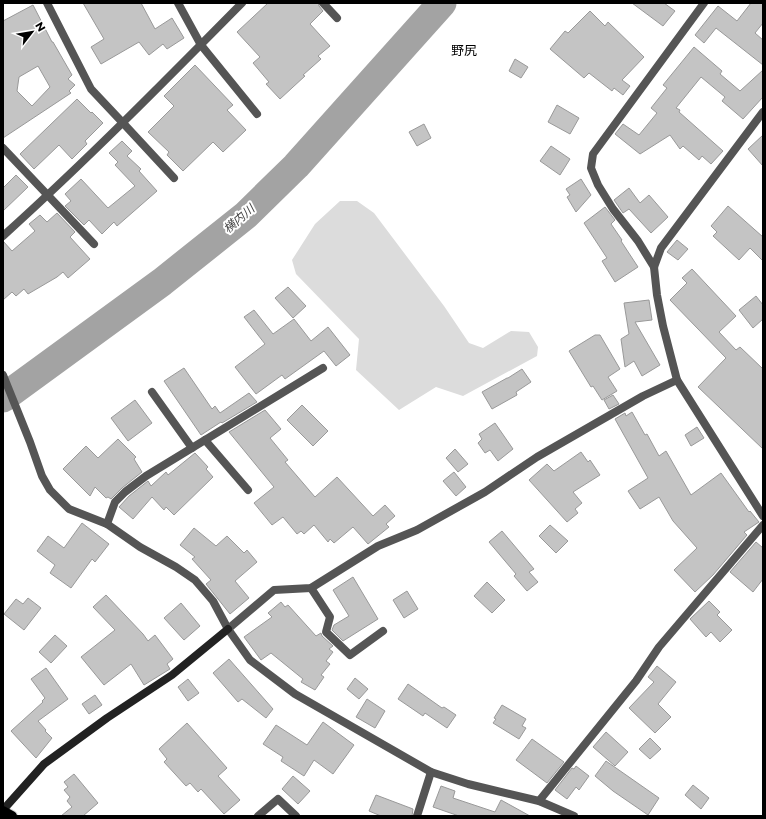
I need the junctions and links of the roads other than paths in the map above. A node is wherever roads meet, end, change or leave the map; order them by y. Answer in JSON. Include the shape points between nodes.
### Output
{"nodes":[{"id":1,"x":47,"y":3,"type":"edge"},
{"id":2,"x":178,"y":3,"type":"edge"},
{"id":3,"x":242,"y":3,"type":"edge"},
{"id":4,"x":323,"y":3,"type":"edge"},
{"id":5,"x":704,"y":3,"type":"edge"},
{"id":6,"x":337,"y":18,"type":"dead end"},
{"id":7,"x":201,"y":45,"type":"junction"},
{"id":8,"x":763,"y":112,"type":"edge"},
{"id":9,"x":258,"y":114,"type":"dead end"},
{"id":10,"x":123,"y":123,"type":"junction"},
{"id":11,"x":3,"y":148,"type":"edge"},
{"id":12,"x":174,"y":178,"type":"dead end"},
{"id":13,"x":48,"y":195,"type":"junction"},
{"id":14,"x":3,"y":236,"type":"edge"},
{"id":15,"x":94,"y":244,"type":"dead end"},
{"id":16,"x":654,"y":267,"type":"junction"},
{"id":17,"x":323,"y":368,"type":"dead end"},
{"id":18,"x":3,"y":375,"type":"edge"},
{"id":19,"x":677,"y":380,"type":"junction"},
{"id":20,"x":152,"y":392,"type":"dead end"},
{"id":21,"x":205,"y":440,"type":"junction"},
{"id":22,"x":192,"y":448,"type":"junction"},
{"id":23,"x":248,"y":490,"type":"dead end"},
{"id":24,"x":763,"y":516,"type":"edge"},
{"id":25,"x":107,"y":524,"type":"junction"},
{"id":26,"x":763,"y":525,"type":"edge"},
{"id":27,"x":311,"y":588,"type":"junction"},
{"id":28,"x":228,"y":629,"type":"junction"},
{"id":29,"x":383,"y":631,"type":"dead end"},
{"id":30,"x":431,"y":772,"type":"junction"},
{"id":31,"x":539,"y":801,"type":"junction"},
{"id":32,"x":3,"y":810,"type":"edge"},
{"id":33,"x":12,"y":816,"type":"edge"},
{"id":34,"x":258,"y":816,"type":"edge"},
{"id":35,"x":296,"y":816,"type":"edge"},
{"id":36,"x":417,"y":816,"type":"edge"},
{"id":37,"x":574,"y":816,"type":"edge"}],
"edges":[{"from":1,"to":10,"type":"street","via":[[91,89]]},
{"from":2,"to":7,"type":"street"},
{"from":3,"to":7,"type":"street"},
{"from":4,"to":6,"type":"street"},
{"from":5,"to":16,"type":"street","via":[[594,154],[591,168],[613,209]]},
{"from":7,"to":9,"type":"street"},
{"from":7,"to":10,"type":"street"},
{"from":8,"to":16,"type":"street","via":[[661,248]]},
{"from":10,"to":12,"type":"street"},
{"from":10,"to":13,"type":"street"},
{"from":11,"to":13,"type":"street"},
{"from":13,"to":14,"type":"street"},
{"from":13,"to":15,"type":"street"},
{"from":16,"to":19,"type":"street","via":[[662,326]]},
{"from":17,"to":21,"type":"street"},
{"from":18,"to":25,"type":"street","via":[[42,476],[50,490],[69,509]]},
{"from":19,"to":24,"type":"street"},
{"from":19,"to":27,"type":"street","via":[[643,396],[417,530],[378,546]]},
{"from":20,"to":22,"type":"street"},
{"from":21,"to":22,"type":"street"},
{"from":21,"to":23,"type":"street"},
{"from":22,"to":25,"type":"street","via":[[125,492],[115,502]]},
{"from":25,"to":28,"type":"street","via":[[195,580],[213,601]]},
{"from":26,"to":31,"type":"street","via":[[659,647],[636,681]]},
{"from":27,"to":28,"type":"street","via":[[274,590]]},
{"from":27,"to":29,"type":"street","via":[[330,617],[326,632],[350,655]]},
{"from":28,"to":30,"type":"street","via":[[250,660],[295,694]]},
{"from":28,"to":32,"type":"street","via":[[172,675],[44,764]]},
{"from":30,"to":31,"type":"street"},
{"from":30,"to":36,"type":"street"},
{"from":31,"to":37,"type":"street"},
{"from":32,"to":33,"type":"main road"},
{"from":34,"to":35,"type":"street","via":[[278,799]]}]}
